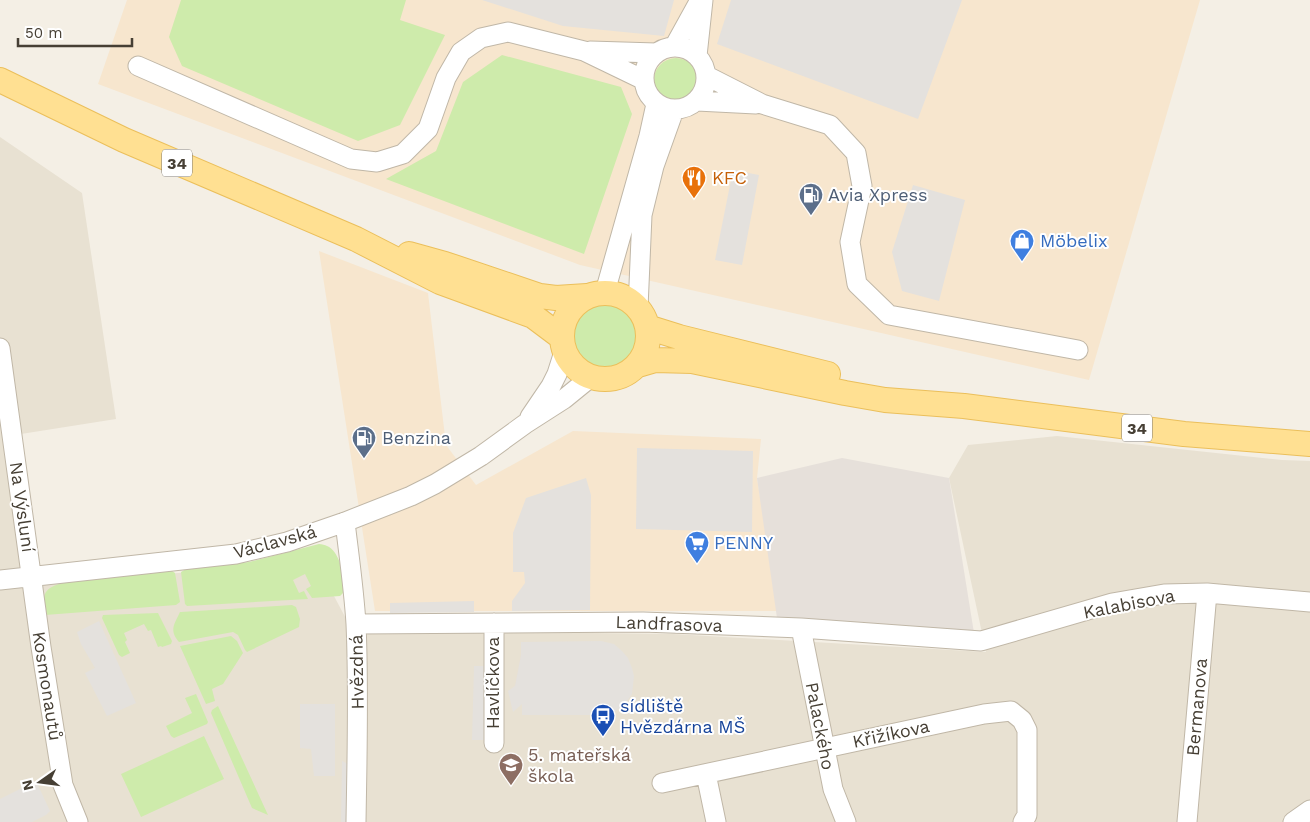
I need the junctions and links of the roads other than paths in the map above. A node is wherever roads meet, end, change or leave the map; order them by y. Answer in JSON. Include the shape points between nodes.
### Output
{"nodes":[{"id":1,"x":701,"y":0,"type":"edge"},
{"id":2,"x":665,"y":50,"type":"junction"},
{"id":3,"x":584,"y":51,"type":"junction"},
{"id":4,"x":697,"y":56,"type":"junction"},
{"id":5,"x":138,"y":66,"type":"dead end"},
{"id":6,"x":707,"y":76,"type":"junction"},
{"id":7,"x":0,"y":80,"type":"edge"},
{"id":8,"x":644,"y":80,"type":"junction"},
{"id":9,"x":697,"y":101,"type":"junction"},
{"id":10,"x":656,"y":104,"type":"junction"},
{"id":11,"x":762,"y":104,"type":"junction"},
{"id":12,"x":674,"y":110,"type":"junction"},
{"id":13,"x":356,"y":239,"type":"junction"},
{"id":14,"x":596,"y":294,"type":"junction"},
{"id":15,"x":642,"y":317,"type":"junction"},
{"id":16,"x":563,"y":344,"type":"junction"},
{"id":17,"x":0,"y":348,"type":"edge"},
{"id":18,"x":1078,"y":350,"type":"dead end"},
{"id":19,"x":638,"y":365,"type":"junction"},
{"id":20,"x":591,"y":377,"type":"junction"},
{"id":21,"x":964,"y":406,"type":"junction"},
{"id":22,"x":525,"y":424,"type":"junction"},
{"id":23,"x":1310,"y":444,"type":"edge"},
{"id":24,"x":345,"y":522,"type":"junction"},
{"id":25,"x":31,"y":576,"type":"junction"},
{"id":26,"x":0,"y":580,"type":"edge"},
{"id":27,"x":1207,"y":593,"type":"junction"},
{"id":28,"x":1310,"y":602,"type":"edge"},
{"id":29,"x":494,"y":623,"type":"junction"},
{"id":30,"x":356,"y":624,"type":"junction"},
{"id":31,"x":801,"y":628,"type":"junction"},
{"id":32,"x":981,"y":641,"type":"joint"},
{"id":33,"x":494,"y":743,"type":"dead end"},
{"id":34,"x":825,"y":749,"type":"junction"},
{"id":35,"x":706,"y":774,"type":"junction"},
{"id":36,"x":662,"y":783,"type":"dead end"},
{"id":37,"x":1310,"y":810,"type":"edge"},
{"id":38,"x":1025,"y":819,"type":"edge"},
{"id":39,"x":78,"y":822,"type":"edge"},
{"id":40,"x":356,"y":822,"type":"edge"},
{"id":41,"x":716,"y":822,"type":"edge"},
{"id":42,"x":846,"y":822,"type":"edge"},
{"id":43,"x":1187,"y":822,"type":"edge"},
{"id":44,"x":1293,"y":822,"type":"edge"}],
"edges":[{"from":1,"to":2,"type":"street"},
{"from":1,"to":4,"type":"street"},
{"from":2,"to":3,"type":"street"},
{"from":2,"to":4,"type":"street","via":[[686,49]]},
{"from":2,"to":8,"type":"street","via":[[649,61]]},
{"from":3,"to":5,"type":"street","via":[[508,32],[481,38],[461,52],[446,78],[428,129],[403,154],[377,162],[351,159]]},
{"from":3,"to":8,"type":"street"},
{"from":4,"to":6,"type":"street"},
{"from":6,"to":9,"type":"street","via":[[705,90]]},
{"from":6,"to":11,"type":"street"},
{"from":7,"to":13,"type":"main road","number":"34","via":[[124,140]]},
{"from":8,"to":10,"type":"street"},
{"from":9,"to":11,"type":"street"},
{"from":9,"to":12,"type":"street"},
{"from":10,"to":12,"type":"street"},
{"from":10,"to":14,"type":"street","via":[[649,136]]},
{"from":11,"to":18,"type":"street","via":[[830,125],[856,153],[862,186],[850,242],[857,284],[889,315]]},
{"from":12,"to":15,"type":"street","via":[[654,166],[642,215]]},
{"from":13,"to":14,"type":"main road","number":"34","via":[[540,296],[556,298]]},
{"from":13,"to":16,"type":"main road","number":"34","via":[[440,282],[533,316]]},
{"from":14,"to":15,"type":"main road","via":[[631,301]]},
{"from":14,"to":16,"type":"main road","via":[[572,307],[564,322]]},
{"from":15,"to":19,"type":"main road","via":[[648,337],[647,348]]},
{"from":15,"to":21,"type":"main road","number":"34","via":[[679,337]]},
{"from":16,"to":20,"type":"main road","via":[[572,364]]},
{"from":16,"to":22,"type":"street","name":"Václavská","via":[[557,374]]},
{"from":17,"to":25,"type":"street","name":"Na Výsluní"},
{"from":19,"to":20,"type":"main road","via":[[616,378],[603,380]]},
{"from":19,"to":21,"type":"main road","number":"34","via":[[655,360],[692,361],[885,400]]},
{"from":20,"to":22,"type":"street","name":"Václavská"},
{"from":21,"to":23,"type":"main road","number":"34","via":[[1184,434]]},
{"from":22,"to":24,"type":"street","name":"Václavská","via":[[436,484]]},
{"from":24,"to":25,"type":"street","name":"Václavská","via":[[287,542],[236,554]]},
{"from":24,"to":30,"type":"street","name":"Hvězdná"},
{"from":25,"to":26,"type":"street","name":"Václavská"},
{"from":25,"to":39,"type":"street","name":"Kosmonautů","via":[[63,785]]},
{"from":27,"to":28,"type":"street","name":"Kalabisova"},
{"from":27,"to":32,"type":"street","name":"Kalabisova","via":[[1164,594],[1112,603]]},
{"from":27,"to":43,"type":"street","name":"Bermanova"},
{"from":29,"to":30,"type":"street","name":"Landfrasova"},
{"from":29,"to":31,"type":"street","name":"Landfrasova","via":[[643,622]]},
{"from":29,"to":33,"type":"street","name":"Havlíčkova"},
{"from":30,"to":40,"type":"street","name":"Hvězdná"},
{"from":31,"to":32,"type":"street","name":"Landfrasova"},
{"from":31,"to":34,"type":"street","name":"Palackého"},
{"from":34,"to":35,"type":"street","name":"Křižíkova"},
{"from":34,"to":38,"type":"street","name":"Křižíkova","via":[[1011,711],[1022,720],[1027,730]]},
{"from":34,"to":42,"type":"street","name":"Palackého","via":[[833,789]]},
{"from":35,"to":36,"type":"street","name":"Křižíkova"},
{"from":35,"to":41,"type":"street"},
{"from":37,"to":44,"type":"street"}]}
